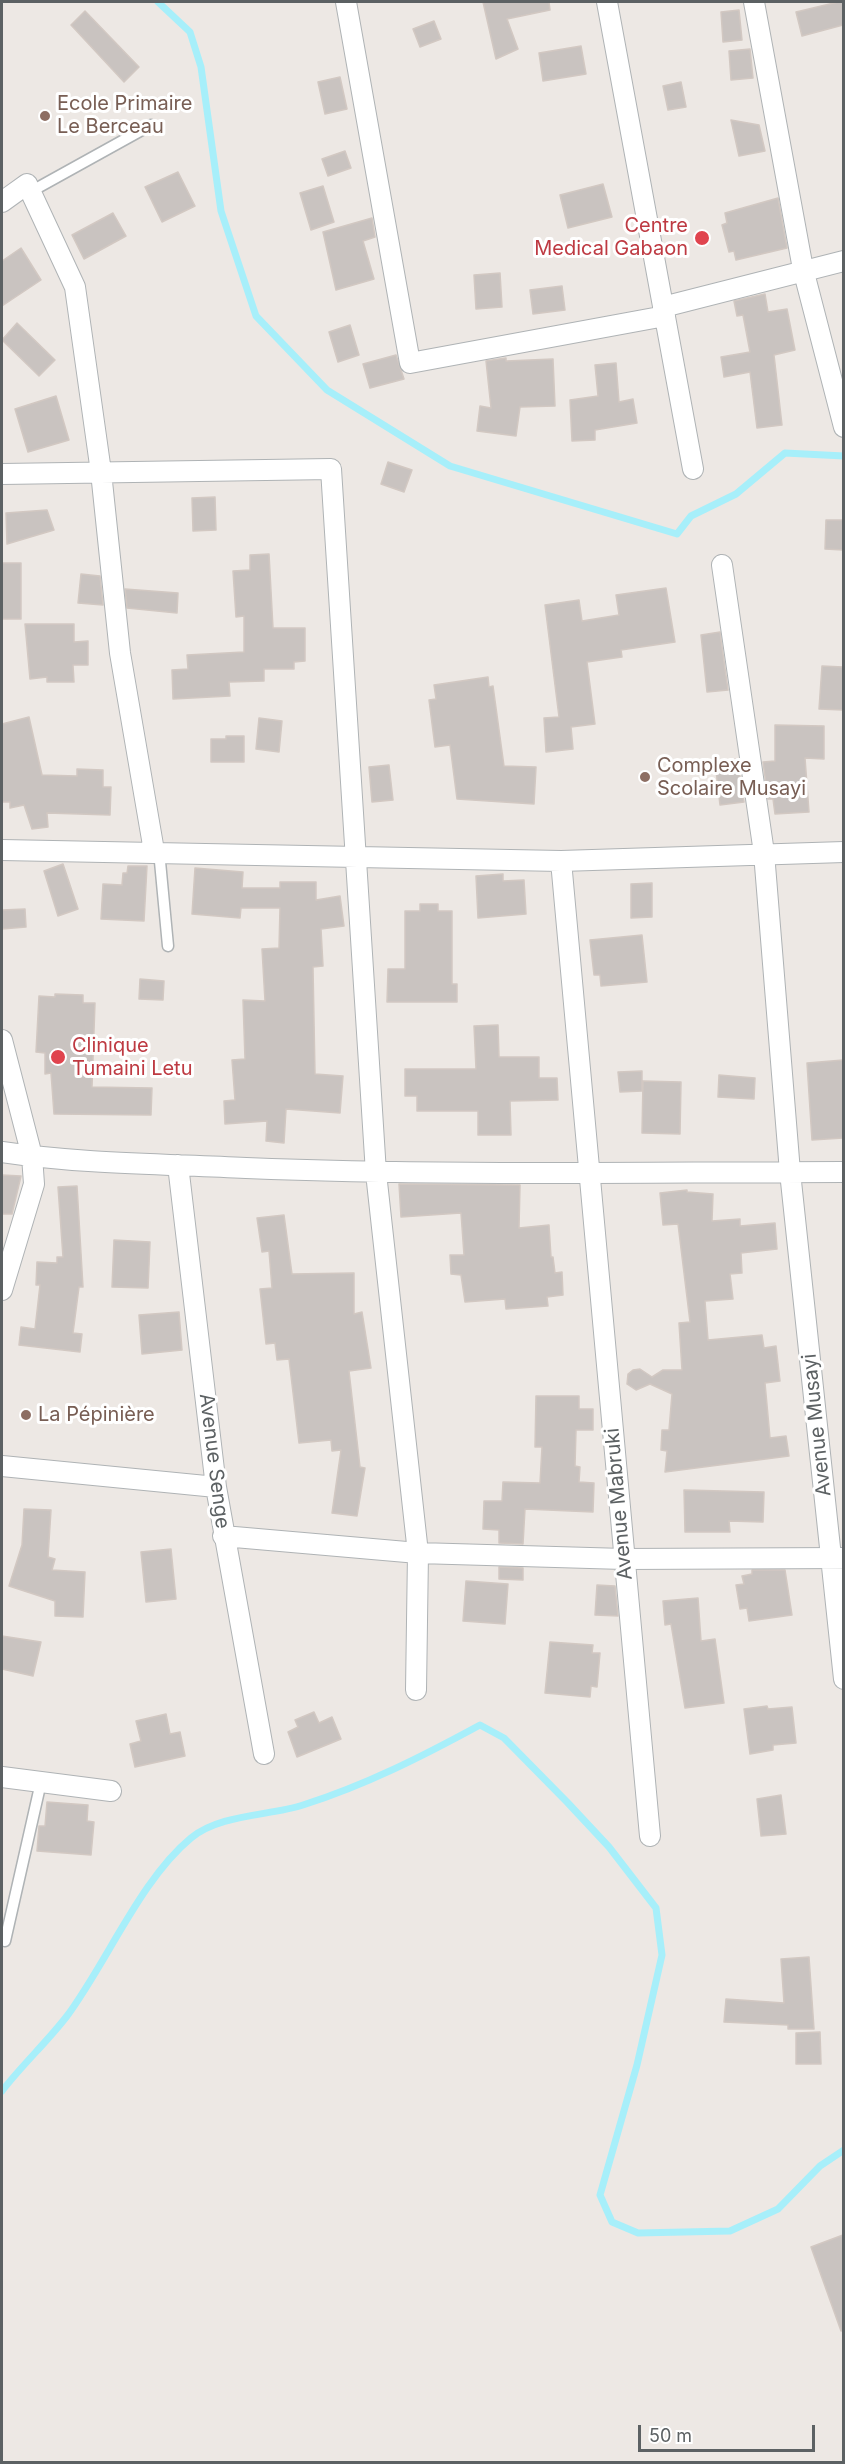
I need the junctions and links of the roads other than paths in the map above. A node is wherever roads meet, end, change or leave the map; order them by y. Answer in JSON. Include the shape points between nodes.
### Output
{"nodes":[{"id":1,"x":346,"y":2,"type":"edge"},
{"id":2,"x":607,"y":2,"type":"edge"},
{"id":3,"x":754,"y":2,"type":"edge"},
{"id":4,"x":151,"y":125,"type":"dead end"},
{"id":5,"x":30,"y":192,"type":"junction"},
{"id":6,"x":2,"y":202,"type":"edge"},
{"id":7,"x":843,"y":261,"type":"edge"},
{"id":8,"x":803,"y":269,"type":"junction"},
{"id":9,"x":664,"y":312,"type":"junction"},
{"id":10,"x":843,"y":427,"type":"edge"},
{"id":11,"x":693,"y":469,"type":"dead end"},
{"id":12,"x":101,"y":472,"type":"junction"},
{"id":13,"x":2,"y":474,"type":"edge"},
{"id":14,"x":722,"y":565,"type":"dead end"},
{"id":15,"x":2,"y":850,"type":"edge"},
{"id":16,"x":156,"y":851,"type":"junction"},
{"id":17,"x":843,"y":852,"type":"edge"},
{"id":18,"x":764,"y":853,"type":"junction"},
{"id":19,"x":355,"y":855,"type":"junction"},
{"id":20,"x":561,"y":861,"type":"junction"},
{"id":21,"x":168,"y":946,"type":"dead end"},
{"id":22,"x":2,"y":1040,"type":"edge"},
{"id":23,"x":2,"y":1152,"type":"edge"},
{"id":24,"x":32,"y":1156,"type":"junction"},
{"id":25,"x":178,"y":1165,"type":"junction"},
{"id":26,"x":790,"y":1172,"type":"junction"},
{"id":27,"x":843,"y":1172,"type":"edge"},
{"id":28,"x":376,"y":1173,"type":"junction"},
{"id":29,"x":588,"y":1173,"type":"junction"},
{"id":30,"x":2,"y":1290,"type":"edge"},
{"id":31,"x":2,"y":1466,"type":"edge"},
{"id":32,"x":216,"y":1487,"type":"junction"},
{"id":33,"x":223,"y":1536,"type":"junction"},
{"id":34,"x":418,"y":1553,"type":"junction"},
{"id":35,"x":837,"y":1558,"type":"edge"},
{"id":36,"x":624,"y":1559,"type":"junction"},
{"id":37,"x":843,"y":1679,"type":"edge"},
{"id":38,"x":417,"y":1690,"type":"dead end"},
{"id":39,"x":264,"y":1754,"type":"dead end"},
{"id":40,"x":2,"y":1777,"type":"edge"},
{"id":41,"x":42,"y":1782,"type":"junction"},
{"id":42,"x":111,"y":1791,"type":"dead end"},
{"id":43,"x":650,"y":1836,"type":"dead end"},
{"id":44,"x":5,"y":1941,"type":"dead end"}],
"edges":[{"from":1,"to":9,"type":"street","via":[[410,363]]},
{"from":2,"to":9,"type":"street"},
{"from":3,"to":8,"type":"street"},
{"from":4,"to":5,"type":"lane"},
{"from":5,"to":6,"type":"street","via":[[27,184]]},
{"from":5,"to":12,"type":"street","via":[[75,287]]},
{"from":7,"to":8,"type":"street"},
{"from":8,"to":9,"type":"street"},
{"from":8,"to":10,"type":"street"},
{"from":9,"to":11,"type":"street"},
{"from":12,"to":13,"type":"street"},
{"from":12,"to":16,"type":"street","via":[[120,653]]},
{"from":12,"to":19,"type":"street","via":[[331,469]]},
{"from":14,"to":18,"type":"street","name":"Avenue Musayi"},
{"from":15,"to":16,"type":"street"},
{"from":16,"to":19,"type":"street"},
{"from":16,"to":21,"type":"lane"},
{"from":17,"to":18,"type":"street"},
{"from":18,"to":20,"type":"street"},
{"from":18,"to":26,"type":"street","name":"Avenue Musayi"},
{"from":19,"to":20,"type":"street"},
{"from":19,"to":28,"type":"street"},
{"from":20,"to":29,"type":"street","name":"Avenue Mabruki"},
{"from":22,"to":24,"type":"street"},
{"from":23,"to":24,"type":"street"},
{"from":24,"to":25,"type":"street"},
{"from":24,"to":30,"type":"street","via":[[34,1184]]},
{"from":25,"to":28,"type":"street"},
{"from":25,"to":32,"type":"street","name":"Avenue Senge"},
{"from":26,"to":27,"type":"street"},
{"from":26,"to":29,"type":"street"},
{"from":26,"to":35,"type":"street","name":"Avenue Musayi"},
{"from":28,"to":29,"type":"street"},
{"from":28,"to":34,"type":"street"},
{"from":29,"to":36,"type":"street","name":"Avenue Mabruki"},
{"from":31,"to":32,"type":"street"},
{"from":32,"to":33,"type":"street","name":"Avenue Senge"},
{"from":33,"to":34,"type":"street"},
{"from":33,"to":39,"type":"street","name":"Avenue Senge"},
{"from":34,"to":36,"type":"street"},
{"from":34,"to":38,"type":"street"},
{"from":35,"to":36,"type":"street"},
{"from":35,"to":37,"type":"street","name":"Avenue Musayi"},
{"from":36,"to":43,"type":"street","name":"Avenue Mabruki"},
{"from":40,"to":41,"type":"street"},
{"from":41,"to":42,"type":"street"},
{"from":41,"to":44,"type":"lane"}]}
